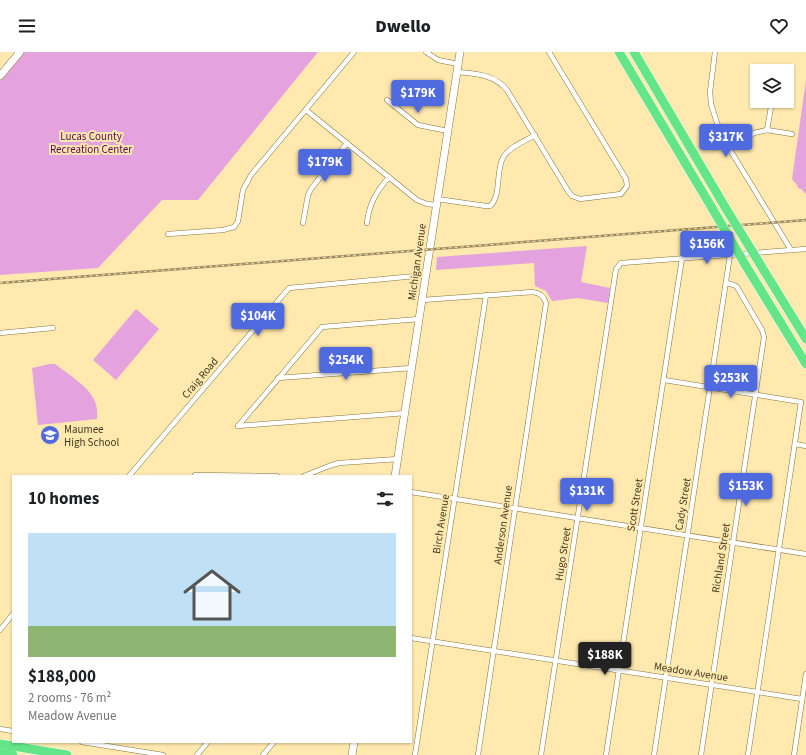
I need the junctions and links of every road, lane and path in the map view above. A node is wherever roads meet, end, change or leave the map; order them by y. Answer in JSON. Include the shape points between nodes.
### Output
{"nodes":[{"id":1,"x":20,"y":52,"type":"edge"},
{"id":2,"x":354,"y":52,"type":"edge"},
{"id":3,"x":426,"y":52,"type":"edge"},
{"id":4,"x":460,"y":52,"type":"edge"},
{"id":5,"x":549,"y":52,"type":"edge"},
{"id":6,"x":619,"y":52,"type":"edge"},
{"id":7,"x":634,"y":52,"type":"edge"},
{"id":8,"x":715,"y":52,"type":"edge"},
{"id":9,"x":457,"y":68,"type":"junction"},
{"id":10,"x":0,"y":76,"type":"edge"},
{"id":11,"x":387,"y":100,"type":"dead end"},
{"id":12,"x":771,"y":108,"type":"edge"},
{"id":13,"x":306,"y":110,"type":"junction"},
{"id":14,"x":767,"y":130,"type":"junction"},
{"id":15,"x":448,"y":131,"type":"junction"},
{"id":16,"x":792,"y":134,"type":"dead end"},
{"id":17,"x":535,"y":135,"type":"junction"},
{"id":18,"x":347,"y":143,"type":"junction"},
{"id":19,"x":729,"y":148,"type":"junction"},
{"id":20,"x":388,"y":177,"type":"junction"},
{"id":21,"x":437,"y":202,"type":"junction"},
{"id":22,"x":303,"y":223,"type":"dead end"},
{"id":23,"x":367,"y":223,"type":"dead end"},
{"id":24,"x":168,"y":234,"type":"dead end"},
{"id":25,"x":806,"y":249,"type":"edge"},
{"id":26,"x":791,"y":250,"type":"junction"},
{"id":27,"x":730,"y":255,"type":"junction"},
{"id":28,"x":682,"y":258,"type":"junction"},
{"id":29,"x":426,"y":276,"type":"junction"},
{"id":30,"x":726,"y":283,"type":"junction"},
{"id":31,"x":486,"y":295,"type":"junction"},
{"id":32,"x":422,"y":300,"type":"junction"},
{"id":33,"x":419,"y":319,"type":"junction"},
{"id":34,"x":53,"y":328,"type":"dead end"},
{"id":35,"x":0,"y":333,"type":"edge"},
{"id":36,"x":806,"y":339,"type":"edge"},
{"id":37,"x":806,"y":364,"type":"edge"},
{"id":38,"x":412,"y":368,"type":"junction"},
{"id":39,"x":278,"y":378,"type":"junction"},
{"id":40,"x":664,"y":380,"type":"junction"},
{"id":41,"x":710,"y":387,"type":"junction"},
{"id":42,"x":755,"y":395,"type":"junction"},
{"id":43,"x":405,"y":413,"type":"junction"},
{"id":44,"x":795,"y":444,"type":"junction"},
{"id":45,"x":806,"y":446,"type":"edge"},
{"id":46,"x":398,"y":459,"type":"junction"},
{"id":47,"x":131,"y":475,"type":"edge"},
{"id":48,"x":306,"y":475,"type":"edge"},
{"id":49,"x":395,"y":475,"type":"edge"},
{"id":50,"x":412,"y":492,"type":"edge"},
{"id":51,"x":454,"y":498,"type":"junction"},
{"id":52,"x":515,"y":508,"type":"junction"},
{"id":53,"x":578,"y":518,"type":"junction"},
{"id":54,"x":641,"y":528,"type":"junction"},
{"id":55,"x":688,"y":535,"type":"junction"},
{"id":56,"x":733,"y":542,"type":"junction"},
{"id":57,"x":778,"y":550,"type":"junction"},
{"id":58,"x":806,"y":554,"type":"edge"},
{"id":59,"x":12,"y":615,"type":"edge"},
{"id":60,"x":0,"y":630,"type":"edge"},
{"id":61,"x":412,"y":638,"type":"edge"},
{"id":62,"x":432,"y":641,"type":"junction"},
{"id":63,"x":494,"y":651,"type":"junction"},
{"id":64,"x":556,"y":660,"type":"junction"},
{"id":65,"x":619,"y":670,"type":"junction"},
{"id":66,"x":806,"y":674,"type":"edge"},
{"id":67,"x":666,"y":678,"type":"junction"},
{"id":68,"x":711,"y":685,"type":"junction"},
{"id":69,"x":757,"y":692,"type":"junction"},
{"id":70,"x":802,"y":699,"type":"junction"},
{"id":71,"x":0,"y":729,"type":"edge"},
{"id":72,"x":12,"y":731,"type":"edge"},
{"id":73,"x":89,"y":743,"type":"edge"},
{"id":74,"x":112,"y":743,"type":"edge"},
{"id":75,"x":207,"y":743,"type":"edge"},
{"id":76,"x":273,"y":743,"type":"edge"},
{"id":77,"x":354,"y":743,"type":"edge"},
{"id":78,"x":0,"y":744,"type":"edge"},
{"id":79,"x":110,"y":746,"type":"junction"},
{"id":80,"x":0,"y":753,"type":"edge"},
{"id":81,"x":13,"y":755,"type":"edge"},
{"id":82,"x":67,"y":755,"type":"edge"},
{"id":83,"x":163,"y":755,"type":"edge"},
{"id":84,"x":197,"y":755,"type":"edge"},
{"id":85,"x":263,"y":755,"type":"edge"},
{"id":86,"x":352,"y":755,"type":"edge"},
{"id":87,"x":415,"y":755,"type":"edge"},
{"id":88,"x":478,"y":755,"type":"edge"},
{"id":89,"x":541,"y":755,"type":"edge"},
{"id":90,"x":606,"y":755,"type":"edge"},
{"id":91,"x":654,"y":755,"type":"edge"},
{"id":92,"x":701,"y":755,"type":"edge"},
{"id":93,"x":748,"y":755,"type":"edge"},
{"id":94,"x":794,"y":755,"type":"edge"}],
"edges":[{"from":1,"to":10,"type":"street"},
{"from":2,"to":13,"type":"street"},
{"from":3,"to":9,"type":"street"},
{"from":4,"to":9,"type":"street","name":"Michigan Avenue"},
{"from":5,"to":17,"type":"street","via":[[626,179],[626,189],[621,194],[576,198],[568,191]]},
{"from":6,"to":37,"type":"highway","bridge":true},
{"from":7,"to":36,"type":"highway","bridge":true},
{"from":8,"to":19,"type":"street","via":[[711,104]]},
{"from":9,"to":15,"type":"street","name":"Michigan Avenue"},
{"from":9,"to":17,"type":"street","via":[[499,81]]},
{"from":11,"to":15,"type":"street","via":[[418,125]]},
{"from":12,"to":14,"type":"street"},
{"from":13,"to":18,"type":"street"},
{"from":13,"to":24,"type":"street","via":[[247,182],[243,190],[238,221],[234,227]]},
{"from":14,"to":16,"type":"street"},
{"from":14,"to":19,"type":"street","via":[[754,133]]},
{"from":15,"to":21,"type":"street","name":"Michigan Avenue"},
{"from":17,"to":21,"type":"street","via":[[504,155],[495,200],[490,206]]},
{"from":18,"to":20,"type":"street"},
{"from":18,"to":22,"type":"street","via":[[311,189]]},
{"from":19,"to":26,"type":"street"},
{"from":20,"to":21,"type":"street","via":[[417,200],[427,204]]},
{"from":20,"to":23,"type":"street","via":[[373,197]]},
{"from":21,"to":29,"type":"street","name":"Michigan Avenue"},
{"from":25,"to":26,"type":"street"},
{"from":26,"to":27,"type":"street"},
{"from":27,"to":28,"type":"street"},
{"from":27,"to":30,"type":"street","name":"Cady Street"},
{"from":28,"to":40,"type":"street","name":"Scott Street"},
{"from":28,"to":53,"type":"street","name":"Hugo Street","via":[[621,263],[616,269]]},
{"from":29,"to":32,"type":"street","name":"Michigan Avenue"},
{"from":29,"to":47,"type":"street","name":"Craig Road","via":[[289,288]]},
{"from":30,"to":41,"type":"street","name":"Cady Street"},
{"from":30,"to":42,"type":"street","name":"Richland Street","via":[[736,287],[764,334]]},
{"from":31,"to":32,"type":"street"},
{"from":31,"to":51,"type":"street","name":"Birch Avenue"},
{"from":31,"to":52,"type":"street","name":"Anderson Avenue","via":[[533,292],[539,293],[546,303]]},
{"from":32,"to":33,"type":"street","name":"Michigan Avenue"},
{"from":33,"to":38,"type":"street","name":"Michigan Avenue"},
{"from":33,"to":39,"type":"street","via":[[322,327]]},
{"from":34,"to":35,"type":"street"},
{"from":38,"to":39,"type":"street"},
{"from":38,"to":43,"type":"street","name":"Michigan Avenue"},
{"from":39,"to":43,"type":"street","via":[[238,426]]},
{"from":40,"to":41,"type":"street"},
{"from":40,"to":54,"type":"street","name":"Scott Street"},
{"from":41,"to":42,"type":"street"},
{"from":41,"to":55,"type":"street","name":"Cady Street"},
{"from":42,"to":44,"type":"street","via":[[801,402]]},
{"from":42,"to":56,"type":"street","name":"Richland Street"},
{"from":43,"to":46,"type":"street","name":"Michigan Avenue"},
{"from":44,"to":45,"type":"street"},
{"from":44,"to":57,"type":"street"},
{"from":46,"to":48,"type":"street","via":[[339,464]]},
{"from":46,"to":49,"type":"street","name":"Michigan Avenue"},
{"from":50,"to":51,"type":"street"},
{"from":51,"to":52,"type":"street"},
{"from":51,"to":62,"type":"street","name":"Birch Avenue"},
{"from":52,"to":53,"type":"street"},
{"from":52,"to":63,"type":"street","name":"Anderson Avenue"},
{"from":53,"to":54,"type":"street"},
{"from":53,"to":64,"type":"street","name":"Hugo Street"},
{"from":54,"to":55,"type":"street"},
{"from":54,"to":65,"type":"street","name":"Scott Street"},
{"from":55,"to":56,"type":"street"},
{"from":55,"to":67,"type":"street","name":"Cady Street"},
{"from":56,"to":57,"type":"street"},
{"from":56,"to":68,"type":"street","name":"Richland Street"},
{"from":57,"to":58,"type":"street"},
{"from":57,"to":69,"type":"street"},
{"from":59,"to":60,"type":"street"},
{"from":61,"to":62,"type":"street","name":"Meadow Avenue"},
{"from":62,"to":63,"type":"street","name":"Meadow Avenue"},
{"from":62,"to":87,"type":"street","name":"Birch Avenue"},
{"from":63,"to":64,"type":"street","name":"Meadow Avenue"},
{"from":63,"to":88,"type":"street","name":"Anderson Avenue"},
{"from":64,"to":65,"type":"street","name":"Meadow Avenue"},
{"from":64,"to":89,"type":"street","name":"Hugo Street"},
{"from":65,"to":67,"type":"street","name":"Meadow Avenue"},
{"from":65,"to":90,"type":"street","name":"Scott Street"},
{"from":66,"to":70,"type":"street"},
{"from":67,"to":68,"type":"street","name":"Meadow Avenue"},
{"from":67,"to":91,"type":"street","name":"Cady Street"},
{"from":68,"to":69,"type":"street","name":"Meadow Avenue"},
{"from":68,"to":92,"type":"street","name":"Richland Street"},
{"from":69,"to":70,"type":"street","name":"Meadow Avenue"},
{"from":69,"to":93,"type":"street"},
{"from":70,"to":94,"type":"street"},
{"from":71,"to":72,"type":"street"},
{"from":73,"to":79,"type":"street"},
{"from":74,"to":79,"type":"street"},
{"from":75,"to":84,"type":"street"},
{"from":76,"to":85,"type":"street"},
{"from":77,"to":86,"type":"street"},
{"from":78,"to":82,"type":"highway"},
{"from":79,"to":83,"type":"street"},
{"from":80,"to":81,"type":"highway"}]}
